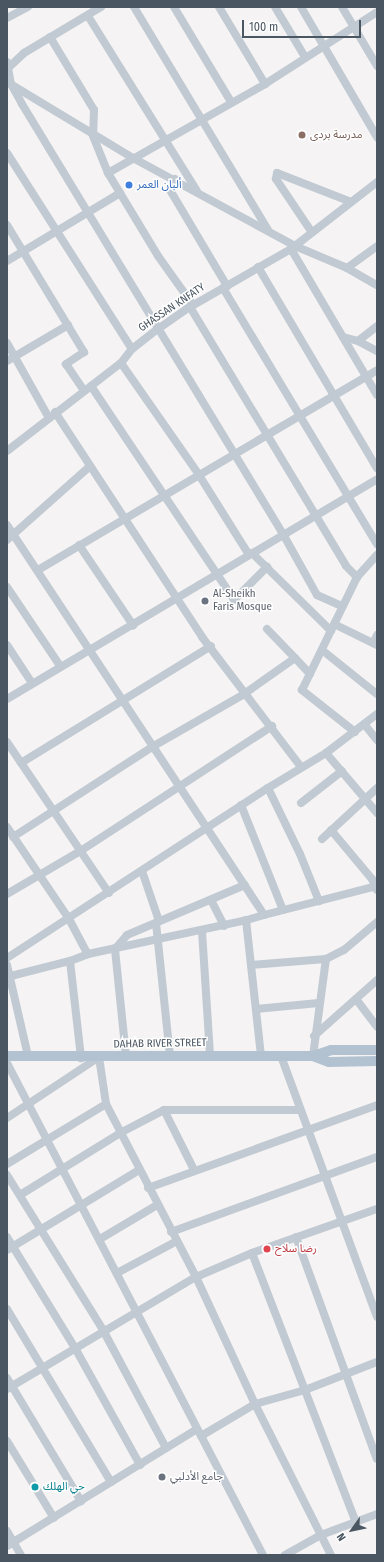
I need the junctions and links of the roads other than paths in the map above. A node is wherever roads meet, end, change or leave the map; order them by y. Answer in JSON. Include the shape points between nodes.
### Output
{"nodes":[{"id":1,"x":28,"y":7,"type":"edge"},
{"id":2,"x":101,"y":7,"type":"edge"},
{"id":3,"x":134,"y":7,"type":"edge"},
{"id":4,"x":174,"y":7,"type":"edge"},
{"id":5,"x":219,"y":7,"type":"edge"},
{"id":6,"x":275,"y":7,"type":"edge"},
{"id":7,"x":301,"y":7,"type":"edge"},
{"id":8,"x":342,"y":7,"type":"edge"},
{"id":9,"x":377,"y":12,"type":"edge"},
{"id":10,"x":88,"y":16,"type":"junction"},
{"id":11,"x":7,"y":18,"type":"edge"},
{"id":12,"x":354,"y":26,"type":"junction"},
{"id":13,"x":50,"y":37,"type":"junction"},
{"id":14,"x":324,"y":46,"type":"junction"},
{"id":15,"x":305,"y":57,"type":"junction"},
{"id":16,"x":8,"y":65,"type":"edge"},
{"id":17,"x":377,"y":66,"type":"edge"},
{"id":18,"x":265,"y":84,"type":"junction"},
{"id":19,"x":9,"y":85,"type":"edge"},
{"id":20,"x":231,"y":102,"type":"junction"},
{"id":21,"x":203,"y":119,"type":"junction"},
{"id":22,"x":93,"y":136,"type":"junction"},
{"id":23,"x":377,"y":137,"type":"edge"},
{"id":24,"x":165,"y":141,"type":"junction"},
{"id":25,"x":7,"y":153,"type":"edge"},
{"id":26,"x":133,"y":158,"type":"junction"},
{"id":27,"x":15,"y":166,"type":"junction"},
{"id":28,"x":7,"y":171,"type":"edge"},
{"id":29,"x":108,"y":173,"type":"junction"},
{"id":30,"x":175,"y":179,"type":"junction"},
{"id":31,"x":377,"y":182,"type":"edge"},
{"id":32,"x":197,"y":192,"type":"junction"},
{"id":33,"x":120,"y":193,"type":"junction"},
{"id":34,"x":351,"y":202,"type":"junction"},
{"id":35,"x":88,"y":212,"type":"junction"},
{"id":36,"x":7,"y":225,"type":"edge"},
{"id":37,"x":268,"y":231,"type":"junction"},
{"id":38,"x":311,"y":231,"type":"junction"},
{"id":39,"x":56,"y":232,"type":"junction"},
{"id":40,"x":377,"y":246,"type":"edge"},
{"id":41,"x":293,"y":248,"type":"junction"},
{"id":42,"x":24,"y":252,"type":"junction"},
{"id":43,"x":7,"y":261,"type":"edge"},
{"id":44,"x":258,"y":268,"type":"junction"},
{"id":45,"x":347,"y":268,"type":"junction"},
{"id":46,"x":377,"y":285,"type":"edge"},
{"id":47,"x":225,"y":287,"type":"junction"},
{"id":48,"x":191,"y":306,"type":"junction"},
{"id":49,"x":68,"y":325,"type":"junction"},
{"id":50,"x":377,"y":326,"type":"edge"},
{"id":51,"x":158,"y":329,"type":"junction"},
{"id":52,"x":343,"y":337,"type":"junction"},
{"id":53,"x":358,"y":341,"type":"junction"},
{"id":54,"x":7,"y":343,"type":"edge"},
{"id":55,"x":132,"y":349,"type":"junction"},
{"id":56,"x":377,"y":351,"type":"edge"},
{"id":57,"x":11,"y":359,"type":"edge"},
{"id":58,"x":121,"y":363,"type":"junction"},
{"id":59,"x":377,"y":370,"type":"edge"},
{"id":60,"x":366,"y":376,"type":"junction"},
{"id":61,"x":91,"y":386,"type":"junction"},
{"id":62,"x":84,"y":391,"type":"junction"},
{"id":63,"x":377,"y":395,"type":"edge"},
{"id":64,"x":333,"y":396,"type":"junction"},
{"id":65,"x":52,"y":415,"type":"junction"},
{"id":66,"x":301,"y":415,"type":"junction"},
{"id":67,"x":269,"y":435,"type":"junction"},
{"id":68,"x":7,"y":440,"type":"edge"},
{"id":69,"x":9,"y":449,"type":"edge"},
{"id":70,"x":236,"y":454,"type":"junction"},
{"id":71,"x":90,"y":466,"type":"junction"},
{"id":72,"x":377,"y":468,"type":"edge"},
{"id":73,"x":199,"y":475,"type":"junction"},
{"id":74,"x":377,"y":480,"type":"edge"},
{"id":75,"x":162,"y":495,"type":"junction"},
{"id":76,"x":348,"y":495,"type":"junction"},
{"id":77,"x":316,"y":515,"type":"junction"},
{"id":78,"x":124,"y":518,"type":"junction"},
{"id":79,"x":7,"y":525,"type":"edge"},
{"id":80,"x":283,"y":534,"type":"junction"},
{"id":81,"x":10,"y":537,"type":"edge"},
{"id":82,"x":377,"y":544,"type":"edge"},
{"id":83,"x":79,"y":545,"type":"junction"},
{"id":84,"x":250,"y":554,"type":"junction"},
{"id":85,"x":377,"y":555,"type":"edge"},
{"id":86,"x":267,"y":567,"type":"junction"},
{"id":87,"x":38,"y":570,"type":"junction"},
{"id":88,"x":216,"y":575,"type":"junction"},
{"id":89,"x":357,"y":577,"type":"junction"},
{"id":90,"x":7,"y":587,"type":"edge"},
{"id":91,"x":178,"y":599,"type":"junction"},
{"id":92,"x":342,"y":606,"type":"junction"},
{"id":93,"x":133,"y":625,"type":"junction"},
{"id":94,"x":332,"y":628,"type":"junction"},
{"id":95,"x":267,"y":629,"type":"dead end"},
{"id":96,"x":377,"y":635,"type":"edge"},
{"id":97,"x":375,"y":644,"type":"edge"},
{"id":98,"x":7,"y":646,"type":"edge"},
{"id":99,"x":210,"y":646,"type":"junction"},
{"id":100,"x":88,"y":650,"type":"junction"},
{"id":101,"x":322,"y":650,"type":"junction"},
{"id":102,"x":295,"y":658,"type":"junction"},
{"id":103,"x":60,"y":666,"type":"junction"},
{"id":104,"x":310,"y":674,"type":"junction"},
{"id":105,"x":32,"y":683,"type":"junction"},
{"id":106,"x":244,"y":694,"type":"junction"},
{"id":107,"x":377,"y":694,"type":"edge"},
{"id":108,"x":7,"y":699,"type":"edge"},
{"id":109,"x":121,"y":700,"type":"junction"},
{"id":110,"x":377,"y":714,"type":"edge"},
{"id":111,"x":364,"y":724,"type":"junction"},
{"id":112,"x":272,"y":726,"type":"junction"},
{"id":113,"x":355,"y":732,"type":"junction"},
{"id":114,"x":377,"y":740,"type":"edge"},
{"id":115,"x":7,"y":742,"type":"edge"},
{"id":116,"x":152,"y":747,"type":"junction"},
{"id":117,"x":326,"y":752,"type":"junction"},
{"id":118,"x":21,"y":763,"type":"junction"},
{"id":119,"x":301,"y":767,"type":"junction"},
{"id":120,"x":342,"y":771,"type":"junction"},
{"id":121,"x":178,"y":787,"type":"junction"},
{"id":122,"x":268,"y":788,"type":"junction"},
{"id":123,"x":377,"y":788,"type":"edge"},
{"id":124,"x":365,"y":800,"type":"junction"},
{"id":125,"x":301,"y":803,"type":"dead end"},
{"id":126,"x":241,"y":805,"type":"junction"},
{"id":127,"x":52,"y":810,"type":"junction"},
{"id":128,"x":377,"y":813,"type":"edge"},
{"id":129,"x":7,"y":827,"type":"edge"},
{"id":130,"x":205,"y":828,"type":"junction"},
{"id":131,"x":331,"y":830,"type":"junction"},
{"id":132,"x":13,"y":837,"type":"junction"},
{"id":133,"x":322,"y":839,"type":"dead end"},
{"id":134,"x":82,"y":850,"type":"junction"},
{"id":135,"x":142,"y":871,"type":"junction"},
{"id":136,"x":40,"y":875,"type":"junction"},
{"id":137,"x":245,"y":885,"type":"junction"},
{"id":138,"x":376,"y":888,"type":"edge"},
{"id":139,"x":8,"y":892,"type":"edge"},
{"id":140,"x":109,"y":893,"type":"junction"},
{"id":141,"x":211,"y":900,"type":"junction"},
{"id":142,"x":319,"y":901,"type":"junction"},
{"id":143,"x":283,"y":910,"type":"junction"},
{"id":144,"x":264,"y":915,"type":"junction"},
{"id":145,"x":69,"y":919,"type":"junction"},
{"id":146,"x":246,"y":920,"type":"junction"},
{"id":147,"x":158,"y":922,"type":"junction"},
{"id":148,"x":377,"y":922,"type":"edge"},
{"id":149,"x":224,"y":926,"type":"junction"},
{"id":150,"x":202,"y":931,"type":"junction"},
{"id":151,"x":158,"y":940,"type":"junction"},
{"id":152,"x":115,"y":949,"type":"junction"},
{"id":153,"x":88,"y":954,"type":"junction"},
{"id":154,"x":7,"y":958,"type":"edge"},
{"id":155,"x":326,"y":959,"type":"junction"},
{"id":156,"x":70,"y":961,"type":"junction"},
{"id":157,"x":7,"y":965,"type":"edge"},
{"id":158,"x":251,"y":965,"type":"junction"},
{"id":159,"x":8,"y":977,"type":"edge"},
{"id":160,"x":377,"y":980,"type":"edge"},
{"id":161,"x":356,"y":999,"type":"junction"},
{"id":162,"x":319,"y":1003,"type":"junction"},
{"id":163,"x":256,"y":1009,"type":"junction"},
{"id":164,"x":377,"y":1027,"type":"edge"},
{"id":165,"x":314,"y":1036,"type":"junction"},
{"id":166,"x":377,"y":1050,"type":"edge"},
{"id":167,"x":7,"y":1056,"type":"edge"},
{"id":168,"x":28,"y":1056,"type":"junction"},
{"id":169,"x":126,"y":1056,"type":"junction"},
{"id":170,"x":170,"y":1056,"type":"junction"},
{"id":171,"x":210,"y":1056,"type":"junction"},
{"id":172,"x":261,"y":1056,"type":"junction"},
{"id":173,"x":281,"y":1056,"type":"junction"},
{"id":174,"x":313,"y":1056,"type":"junction"},
{"id":175,"x":98,"y":1057,"type":"junction"},
{"id":176,"x":81,"y":1058,"type":"junction"},
{"id":177,"x":377,"y":1061,"type":"edge"},
{"id":178,"x":7,"y":1063,"type":"edge"},
{"id":179,"x":106,"y":1104,"type":"junction"},
{"id":180,"x":28,"y":1105,"type":"junction"},
{"id":181,"x":377,"y":1105,"type":"edge"},
{"id":182,"x":164,"y":1110,"type":"junction"},
{"id":183,"x":300,"y":1110,"type":"junction"},
{"id":184,"x":7,"y":1118,"type":"edge"},
{"id":185,"x":308,"y":1130,"type":"junction"},
{"id":186,"x":122,"y":1132,"type":"junction"},
{"id":187,"x":48,"y":1141,"type":"junction"},
{"id":188,"x":377,"y":1157,"type":"edge"},
{"id":189,"x":7,"y":1164,"type":"edge"},
{"id":190,"x":63,"y":1169,"type":"junction"},
{"id":191,"x":139,"y":1170,"type":"junction"},
{"id":192,"x":194,"y":1170,"type":"junction"},
{"id":193,"x":7,"y":1175,"type":"edge"},
{"id":194,"x":325,"y":1176,"type":"junction"},
{"id":195,"x":148,"y":1188,"type":"junction"},
{"id":196,"x":20,"y":1195,"type":"junction"},
{"id":197,"x":82,"y":1204,"type":"junction"},
{"id":198,"x":157,"y":1205,"type":"junction"},
{"id":199,"x":377,"y":1208,"type":"edge"},
{"id":200,"x":342,"y":1221,"type":"junction"},
{"id":201,"x":41,"y":1228,"type":"junction"},
{"id":202,"x":171,"y":1232,"type":"junction"},
{"id":203,"x":7,"y":1237,"type":"edge"},
{"id":204,"x":296,"y":1237,"type":"junction"},
{"id":205,"x":100,"y":1239,"type":"junction"},
{"id":206,"x":176,"y":1241,"type":"junction"},
{"id":207,"x":10,"y":1248,"type":"edge"},
{"id":208,"x":252,"y":1253,"type":"junction"},
{"id":209,"x":117,"y":1273,"type":"junction"},
{"id":210,"x":196,"y":1277,"type":"junction"},
{"id":211,"x":7,"y":1309,"type":"edge"},
{"id":212,"x":137,"y":1312,"type":"junction"},
{"id":213,"x":376,"y":1312,"type":"edge"},
{"id":214,"x":103,"y":1330,"type":"junction"},
{"id":215,"x":75,"y":1348,"type":"junction"},
{"id":216,"x":377,"y":1362,"type":"edge"},
{"id":217,"x":43,"y":1367,"type":"junction"},
{"id":218,"x":346,"y":1374,"type":"junction"},
{"id":219,"x":7,"y":1378,"type":"edge"},
{"id":220,"x":10,"y":1388,"type":"edge"},
{"id":221,"x":305,"y":1390,"type":"junction"},
{"id":222,"x":255,"y":1404,"type":"junction"},
{"id":223,"x":199,"y":1433,"type":"junction"},
{"id":224,"x":7,"y":1441,"type":"edge"},
{"id":225,"x":166,"y":1448,"type":"junction"},
{"id":226,"x":377,"y":1459,"type":"edge"},
{"id":227,"x":140,"y":1465,"type":"junction"},
{"id":228,"x":111,"y":1482,"type":"junction"},
{"id":229,"x":81,"y":1501,"type":"junction"},
{"id":230,"x":377,"y":1514,"type":"edge"},
{"id":231,"x":54,"y":1518,"type":"junction"},
{"id":232,"x":356,"y":1522,"type":"junction"},
{"id":233,"x":7,"y":1531,"type":"edge"},
{"id":234,"x":321,"y":1535,"type":"junction"},
{"id":235,"x":10,"y":1544,"type":"edge"},
{"id":236,"x":21,"y":1555,"type":"edge"},
{"id":237,"x":263,"y":1555,"type":"edge"},
{"id":238,"x":285,"y":1555,"type":"edge"},
{"id":239,"x":331,"y":1555,"type":"edge"}],
"edges":[{"from":1,"to":11,"type":"street"},
{"from":2,"to":10,"type":"street"},
{"from":3,"to":21,"type":"street"},
{"from":4,"to":20,"type":"street"},
{"from":5,"to":18,"type":"street"},
{"from":6,"to":15,"type":"street"},
{"from":7,"to":14,"type":"street"},
{"from":8,"to":12,"type":"street"},
{"from":9,"to":12,"type":"street"},
{"from":10,"to":13,"type":"street"},
{"from":10,"to":24,"type":"street"},
{"from":12,"to":14,"type":"street"},
{"from":12,"to":17,"type":"street"},
{"from":13,"to":16,"type":"street"},
{"from":13,"to":22,"type":"street","via":[[94,110]]},
{"from":14,"to":15,"type":"street"},
{"from":14,"to":23,"type":"street"},
{"from":15,"to":18,"type":"street"},
{"from":16,"to":19,"type":"street"},
{"from":18,"to":20,"type":"street"},
{"from":19,"to":22,"type":"street"},
{"from":19,"to":35,"type":"street"},
{"from":20,"to":21,"type":"street"},
{"from":21,"to":24,"type":"street"},
{"from":21,"to":37,"type":"street"},
{"from":22,"to":26,"type":"street"},
{"from":22,"to":29,"type":"street"},
{"from":24,"to":26,"type":"street"},
{"from":24,"to":32,"type":"street"},
{"from":25,"to":27,"type":"street"},
{"from":26,"to":29,"type":"street"},
{"from":26,"to":30,"type":"street"},
{"from":27,"to":28,"type":"street"},
{"from":27,"to":39,"type":"street"},
{"from":29,"to":33,"type":"street"},
{"from":30,"to":32,"type":"street"},
{"from":30,"to":47,"type":"street","via":[[170,190]]},
{"from":31,"to":34,"type":"street","name":"GHASSAN KNFATY"},
{"from":32,"to":37,"type":"street"},
{"from":33,"to":35,"type":"street"},
{"from":33,"to":48,"type":"street"},
{"from":34,"to":38,"type":"street","name":"GHASSAN KNFATY"},
{"from":34,"to":38,"type":"street","via":[[277,173],[276,179]]},
{"from":35,"to":39,"type":"street"},
{"from":35,"to":51,"type":"street"},
{"from":36,"to":42,"type":"street"},
{"from":37,"to":41,"type":"street"},
{"from":38,"to":41,"type":"street","name":"GHASSAN KNFATY"},
{"from":39,"to":42,"type":"street"},
{"from":39,"to":55,"type":"street"},
{"from":40,"to":45,"type":"street"},
{"from":41,"to":44,"type":"street","name":"GHASSAN KNFATY"},
{"from":41,"to":45,"type":"street"},
{"from":41,"to":52,"type":"street"},
{"from":42,"to":43,"type":"street"},
{"from":42,"to":49,"type":"street"},
{"from":44,"to":47,"type":"street","name":"GHASSAN KNFATY"},
{"from":44,"to":64,"type":"street"},
{"from":45,"to":46,"type":"street"},
{"from":47,"to":48,"type":"street","name":"GHASSAN KNFATY"},
{"from":47,"to":66,"type":"street"},
{"from":48,"to":51,"type":"street","name":"GHASSAN KNFATY"},
{"from":48,"to":67,"type":"street"},
{"from":49,"to":57,"type":"street"},
{"from":49,"to":62,"type":"street","via":[[84,352],[66,364]]},
{"from":50,"to":53,"type":"street"},
{"from":51,"to":55,"type":"street","name":"GHASSAN KNFATY"},
{"from":51,"to":70,"type":"street"},
{"from":52,"to":53,"type":"street"},
{"from":52,"to":60,"type":"street"},
{"from":53,"to":56,"type":"street"},
{"from":54,"to":57,"type":"street"},
{"from":55,"to":58,"type":"street","name":"GHASSAN KNFATY"},
{"from":57,"to":65,"type":"street"},
{"from":58,"to":61,"type":"street","name":"GHASSAN KNFATY"},
{"from":58,"to":73,"type":"street"},
{"from":59,"to":60,"type":"street"},
{"from":60,"to":63,"type":"street"},
{"from":60,"to":64,"type":"street"},
{"from":61,"to":62,"type":"street","name":"GHASSAN KNFATY"},
{"from":61,"to":75,"type":"street"},
{"from":62,"to":65,"type":"street","name":"GHASSAN KNFATY"},
{"from":64,"to":66,"type":"street"},
{"from":64,"to":72,"type":"street"},
{"from":65,"to":69,"type":"street","name":"GHASSAN KNFATY"},
{"from":65,"to":71,"type":"street"},
{"from":66,"to":67,"type":"street"},
{"from":66,"to":76,"type":"street"},
{"from":67,"to":70,"type":"street"},
{"from":67,"to":77,"type":"street"},
{"from":68,"to":69,"type":"street"},
{"from":70,"to":73,"type":"street"},
{"from":70,"to":80,"type":"street"},
{"from":71,"to":78,"type":"street"},
{"from":71,"to":81,"type":"street"},
{"from":73,"to":75,"type":"street"},
{"from":73,"to":84,"type":"street"},
{"from":74,"to":76,"type":"street"},
{"from":75,"to":78,"type":"street"},
{"from":75,"to":88,"type":"street"},
{"from":76,"to":77,"type":"street"},
{"from":76,"to":82,"type":"street"},
{"from":77,"to":80,"type":"street"},
{"from":77,"to":89,"type":"street","via":[[346,566]]},
{"from":78,"to":83,"type":"street"},
{"from":78,"to":91,"type":"street"},
{"from":79,"to":81,"type":"street"},
{"from":80,"to":84,"type":"street"},
{"from":80,"to":92,"type":"street","via":[[317,595]]},
{"from":81,"to":87,"type":"street"},
{"from":83,"to":87,"type":"street"},
{"from":83,"to":93,"type":"street"},
{"from":84,"to":86,"type":"street"},
{"from":84,"to":88,"type":"street"},
{"from":85,"to":89,"type":"street"},
{"from":86,"to":88,"type":"street","via":[[234,600]]},
{"from":86,"to":94,"type":"street"},
{"from":87,"to":100,"type":"street"},
{"from":88,"to":91,"type":"street"},
{"from":89,"to":92,"type":"street"},
{"from":90,"to":103,"type":"street"},
{"from":91,"to":93,"type":"street"},
{"from":91,"to":99,"type":"street"},
{"from":92,"to":94,"type":"street"},
{"from":93,"to":100,"type":"street"},
{"from":94,"to":97,"type":"street"},
{"from":94,"to":101,"type":"street"},
{"from":95,"to":102,"type":"street"},
{"from":96,"to":97,"type":"street"},
{"from":98,"to":105,"type":"street"},
{"from":99,"to":106,"type":"street"},
{"from":99,"to":109,"type":"street"},
{"from":100,"to":103,"type":"street"},
{"from":100,"to":109,"type":"street"},
{"from":101,"to":104,"type":"street"},
{"from":101,"to":107,"type":"street"},
{"from":102,"to":104,"type":"street"},
{"from":102,"to":106,"type":"street"},
{"from":103,"to":105,"type":"street"},
{"from":104,"to":113,"type":"street","via":[[302,690]]},
{"from":105,"to":108,"type":"street"},
{"from":106,"to":112,"type":"street"},
{"from":106,"to":116,"type":"street"},
{"from":109,"to":116,"type":"street"},
{"from":109,"to":118,"type":"street"},
{"from":110,"to":111,"type":"street"},
{"from":111,"to":113,"type":"street"},
{"from":111,"to":114,"type":"street"},
{"from":112,"to":119,"type":"street"},
{"from":112,"to":121,"type":"street"},
{"from":113,"to":117,"type":"street"},
{"from":115,"to":118,"type":"street"},
{"from":116,"to":121,"type":"street"},
{"from":116,"to":127,"type":"street"},
{"from":117,"to":119,"type":"street"},
{"from":117,"to":120,"type":"street"},
{"from":118,"to":127,"type":"street"},
{"from":119,"to":122,"type":"street"},
{"from":120,"to":124,"type":"street"},
{"from":120,"to":125,"type":"street"},
{"from":121,"to":130,"type":"street"},
{"from":121,"to":134,"type":"street"},
{"from":122,"to":126,"type":"street"},
{"from":122,"to":142,"type":"street","via":[[300,854]]},
{"from":123,"to":124,"type":"street"},
{"from":124,"to":128,"type":"street"},
{"from":124,"to":131,"type":"street"},
{"from":126,"to":130,"type":"street"},
{"from":126,"to":143,"type":"street"},
{"from":127,"to":132,"type":"street"},
{"from":127,"to":134,"type":"street"},
{"from":129,"to":132,"type":"street"},
{"from":130,"to":135,"type":"street"},
{"from":130,"to":137,"type":"street"},
{"from":131,"to":133,"type":"street"},
{"from":131,"to":138,"type":"street","via":[[372,879]]},
{"from":132,"to":136,"type":"street"},
{"from":134,"to":136,"type":"street"},
{"from":134,"to":140,"type":"street"},
{"from":135,"to":140,"type":"street"},
{"from":135,"to":147,"type":"street"},
{"from":136,"to":139,"type":"street"},
{"from":136,"to":145,"type":"street"},
{"from":137,"to":141,"type":"street"},
{"from":137,"to":144,"type":"street"},
{"from":138,"to":142,"type":"street"},
{"from":140,"to":145,"type":"street"},
{"from":141,"to":147,"type":"street"},
{"from":141,"to":149,"type":"street"},
{"from":142,"to":143,"type":"street"},
{"from":143,"to":144,"type":"street"},
{"from":144,"to":146,"type":"street"},
{"from":145,"to":153,"type":"street"},
{"from":145,"to":154,"type":"street"},
{"from":146,"to":149,"type":"street"},
{"from":146,"to":158,"type":"street"},
{"from":147,"to":151,"type":"street"},
{"from":147,"to":152,"type":"street","via":[[127,935]]},
{"from":148,"to":155,"type":"street","via":[[344,950]]},
{"from":149,"to":150,"type":"street"},
{"from":150,"to":151,"type":"street"},
{"from":150,"to":171,"type":"street"},
{"from":151,"to":152,"type":"street"},
{"from":151,"to":170,"type":"street"},
{"from":152,"to":153,"type":"street"},
{"from":152,"to":169,"type":"street"},
{"from":153,"to":156,"type":"street"},
{"from":155,"to":158,"type":"street"},
{"from":155,"to":162,"type":"street"},
{"from":156,"to":159,"type":"street"},
{"from":156,"to":176,"type":"street"},
{"from":157,"to":159,"type":"street"},
{"from":158,"to":163,"type":"street"},
{"from":159,"to":168,"type":"street"},
{"from":160,"to":161,"type":"street"},
{"from":161,"to":164,"type":"street"},
{"from":161,"to":165,"type":"street"},
{"from":162,"to":163,"type":"street"},
{"from":162,"to":165,"type":"street"},
{"from":163,"to":172,"type":"street"},
{"from":165,"to":174,"type":"street"},
{"from":166,"to":174,"type":"main road","name":"DAHAB RIVER STREET","via":[[331,1050]]},
{"from":167,"to":168,"type":"main road","name":"DAHAB RIVER STREET"},
{"from":168,"to":176,"type":"main road","name":"DAHAB RIVER STREET"},
{"from":169,"to":170,"type":"main road","name":"DAHAB RIVER STREET"},
{"from":169,"to":175,"type":"main road","name":"DAHAB RIVER STREET"},
{"from":170,"to":171,"type":"main road","name":"DAHAB RIVER STREET"},
{"from":171,"to":172,"type":"main road","name":"DAHAB RIVER STREET"},
{"from":172,"to":173,"type":"main road","name":"DAHAB RIVER STREET"},
{"from":173,"to":174,"type":"main road","name":"DAHAB RIVER STREET"},
{"from":173,"to":183,"type":"street"},
{"from":174,"to":177,"type":"main road","name":"DAHAB RIVER STREET","via":[[329,1062]]},
{"from":175,"to":176,"type":"main road","name":"DAHAB RIVER STREET"},
{"from":175,"to":179,"type":"street"},
{"from":175,"to":180,"type":"street"},
{"from":178,"to":180,"type":"street"},
{"from":179,"to":186,"type":"street"},
{"from":179,"to":187,"type":"street"},
{"from":180,"to":184,"type":"street"},
{"from":180,"to":187,"type":"street"},
{"from":181,"to":185,"type":"street"},
{"from":182,"to":183,"type":"street"},
{"from":182,"to":186,"type":"street"},
{"from":182,"to":192,"type":"street"},
{"from":183,"to":185,"type":"street"},
{"from":185,"to":192,"type":"street"},
{"from":185,"to":194,"type":"street"},
{"from":186,"to":190,"type":"street"},
{"from":186,"to":191,"type":"street"},
{"from":187,"to":189,"type":"street"},
{"from":187,"to":190,"type":"street"},
{"from":188,"to":194,"type":"street"},
{"from":190,"to":196,"type":"street"},
{"from":190,"to":197,"type":"street"},
{"from":191,"to":195,"type":"street"},
{"from":191,"to":197,"type":"street"},
{"from":192,"to":195,"type":"street"},
{"from":193,"to":196,"type":"street"},
{"from":194,"to":200,"type":"street"},
{"from":194,"to":202,"type":"street"},
{"from":195,"to":198,"type":"street"},
{"from":196,"to":201,"type":"street"},
{"from":197,"to":201,"type":"street"},
{"from":197,"to":205,"type":"street"},
{"from":198,"to":202,"type":"street"},
{"from":198,"to":205,"type":"street"},
{"from":199,"to":200,"type":"street"},
{"from":200,"to":204,"type":"street"},
{"from":200,"to":213,"type":"street"},
{"from":201,"to":207,"type":"street"},
{"from":201,"to":214,"type":"street"},
{"from":202,"to":206,"type":"street"},
{"from":203,"to":207,"type":"street"},
{"from":204,"to":208,"type":"street"},
{"from":204,"to":218,"type":"street"},
{"from":205,"to":209,"type":"street"},
{"from":206,"to":209,"type":"street"},
{"from":206,"to":210,"type":"street"},
{"from":207,"to":215,"type":"street"},
{"from":208,"to":210,"type":"street"},
{"from":208,"to":221,"type":"street"},
{"from":209,"to":212,"type":"street"},
{"from":210,"to":212,"type":"street"},
{"from":210,"to":222,"type":"street"},
{"from":211,"to":217,"type":"street"},
{"from":212,"to":214,"type":"street"},
{"from":212,"to":223,"type":"street"},
{"from":214,"to":215,"type":"street"},
{"from":214,"to":225,"type":"street"},
{"from":215,"to":217,"type":"street"},
{"from":215,"to":227,"type":"street"},
{"from":216,"to":218,"type":"street"},
{"from":217,"to":220,"type":"street"},
{"from":217,"to":228,"type":"street"},
{"from":218,"to":221,"type":"street"},
{"from":218,"to":226,"type":"street"},
{"from":219,"to":220,"type":"street"},
{"from":220,"to":229,"type":"street"},
{"from":221,"to":222,"type":"street"},
{"from":221,"to":232,"type":"street"},
{"from":222,"to":223,"type":"street"},
{"from":222,"to":234,"type":"street"},
{"from":223,"to":225,"type":"street"},
{"from":223,"to":237,"type":"street"},
{"from":224,"to":231,"type":"street"},
{"from":225,"to":227,"type":"street"},
{"from":227,"to":228,"type":"street"},
{"from":228,"to":229,"type":"street"},
{"from":229,"to":231,"type":"street"},
{"from":230,"to":232,"type":"street"},
{"from":231,"to":235,"type":"street"},
{"from":232,"to":234,"type":"street"},
{"from":233,"to":235,"type":"street"},
{"from":234,"to":238,"type":"street"},
{"from":234,"to":239,"type":"street"},
{"from":235,"to":236,"type":"street"}]}
